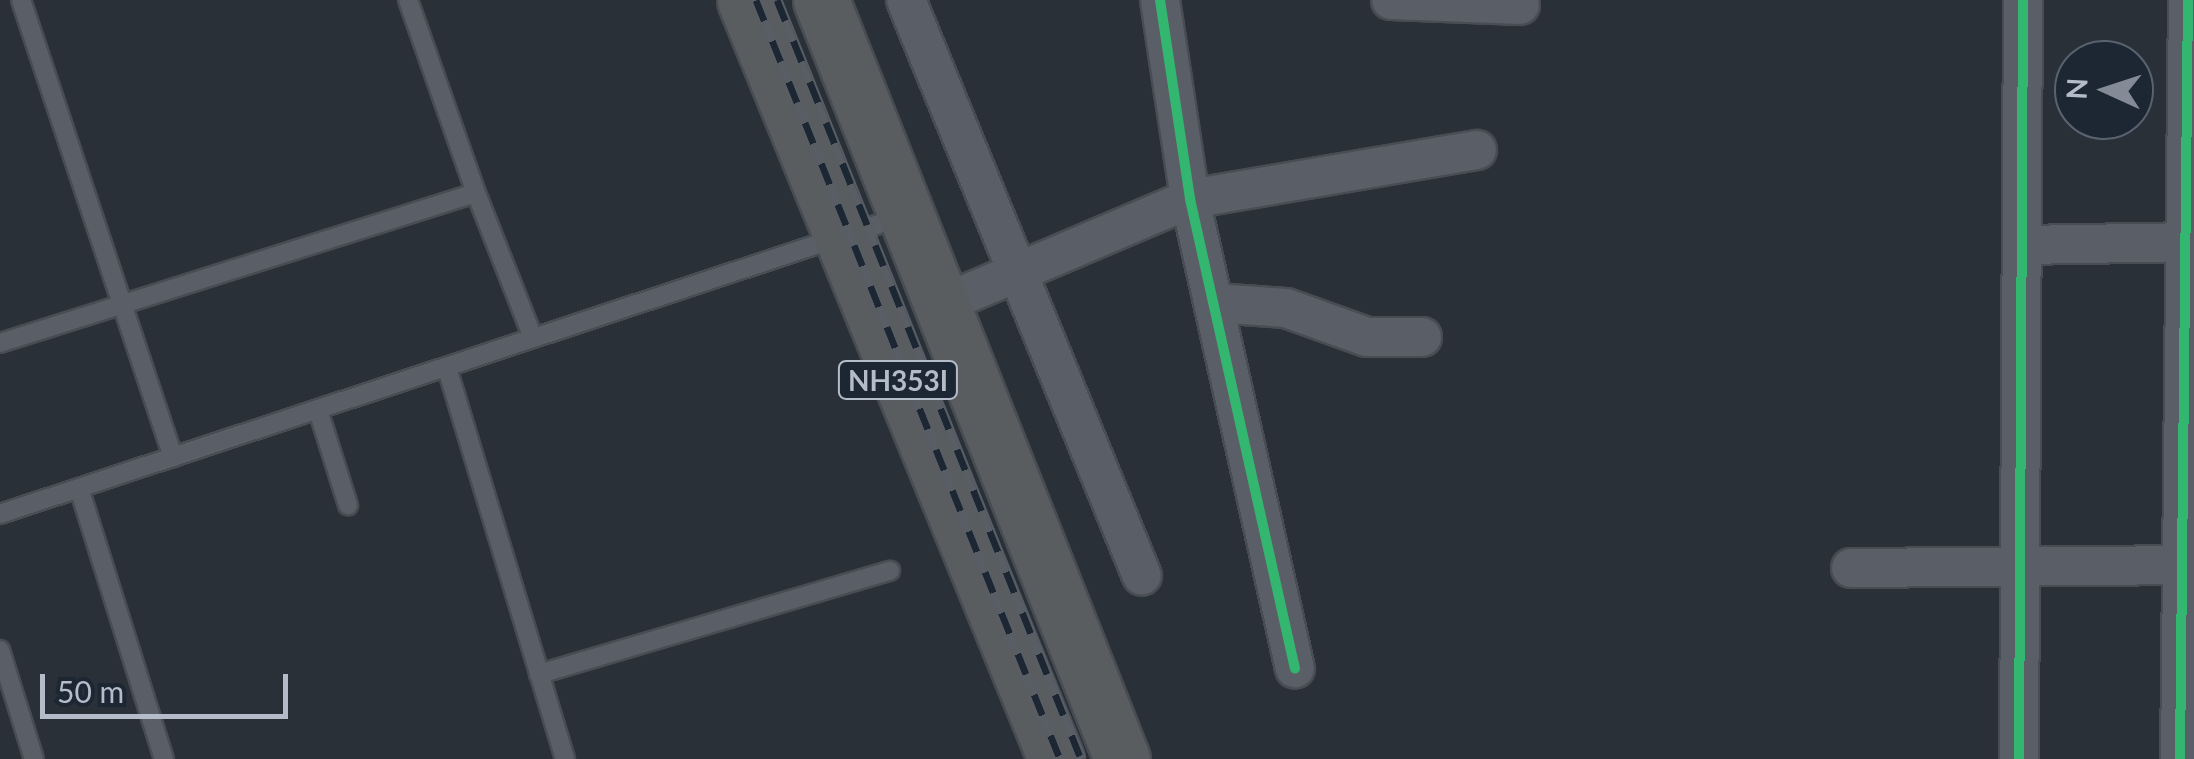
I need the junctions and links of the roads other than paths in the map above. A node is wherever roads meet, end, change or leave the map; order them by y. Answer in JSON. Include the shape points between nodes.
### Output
{"nodes":[{"id":1,"x":21,"y":0,"type":"edge"},
{"id":2,"x":408,"y":0,"type":"edge"},
{"id":3,"x":745,"y":0,"type":"edge"},
{"id":4,"x":821,"y":0,"type":"edge"},
{"id":5,"x":906,"y":0,"type":"edge"},
{"id":6,"x":1391,"y":0,"type":"edge"},
{"id":7,"x":2023,"y":0,"type":"edge"},
{"id":8,"x":2188,"y":0,"type":"edge"},
{"id":9,"x":1159,"y":1,"type":"edge"},
{"id":10,"x":1520,"y":5,"type":"dead end"},
{"id":11,"x":1476,"y":150,"type":"dead end"},
{"id":12,"x":476,"y":193,"type":"junction"},
{"id":13,"x":1190,"y":199,"type":"junction"},
{"id":14,"x":910,"y":213,"type":"junction"},
{"id":15,"x":839,"y":237,"type":"junction"},
{"id":16,"x":2192,"y":242,"type":"edge"},
{"id":17,"x":2022,"y":245,"type":"junction"},
{"id":18,"x":1018,"y":273,"type":"junction"},
{"id":19,"x":945,"y":303,"type":"junction"},
{"id":20,"x":1215,"y":303,"type":"junction"},
{"id":21,"x":122,"y":308,"type":"junction"},
{"id":22,"x":1422,"y":337,"type":"dead end"},
{"id":23,"x":533,"y":338,"type":"junction"},
{"id":24,"x":0,"y":343,"type":"edge"},
{"id":25,"x":447,"y":368,"type":"junction"},
{"id":26,"x":318,"y":410,"type":"junction"},
{"id":27,"x":173,"y":457,"type":"junction"},
{"id":28,"x":79,"y":488,"type":"junction"},
{"id":29,"x":348,"y":505,"type":"dead end"},
{"id":30,"x":0,"y":514,"type":"edge"},
{"id":31,"x":2188,"y":565,"type":"edge"},
{"id":32,"x":2020,"y":566,"type":"junction"},
{"id":33,"x":1851,"y":568,"type":"dead end"},
{"id":34,"x":890,"y":571,"type":"dead end"},
{"id":35,"x":1142,"y":576,"type":"dead end"},
{"id":36,"x":0,"y":650,"type":"edge"},
{"id":37,"x":1295,"y":668,"type":"dead end"},
{"id":38,"x":539,"y":674,"type":"junction"},
{"id":39,"x":34,"y":759,"type":"edge"},
{"id":40,"x":164,"y":759,"type":"edge"},
{"id":41,"x":565,"y":759,"type":"edge"},
{"id":42,"x":1056,"y":759,"type":"edge"},
{"id":43,"x":1122,"y":759,"type":"edge"},
{"id":44,"x":2019,"y":759,"type":"edge"},
{"id":45,"x":2180,"y":759,"type":"edge"}],
"edges":[{"from":1,"to":21,"type":"lane"},
{"from":2,"to":12,"type":"lane"},
{"from":3,"to":15,"type":"highway","number":"NH353I"},
{"from":4,"to":14,"type":"highway","number":"NH353I"},
{"from":5,"to":18,"type":"street"},
{"from":6,"to":10,"type":"street"},
{"from":7,"to":17,"type":"street"},
{"from":8,"to":16,"type":"street"},
{"from":9,"to":13,"type":"street"},
{"from":11,"to":13,"type":"street"},
{"from":12,"to":21,"type":"lane"},
{"from":12,"to":23,"type":"lane"},
{"from":13,"to":18,"type":"street"},
{"from":13,"to":20,"type":"street"},
{"from":14,"to":15,"type":"lane"},
{"from":14,"to":19,"type":"highway","number":"NH353I"},
{"from":15,"to":23,"type":"lane"},
{"from":15,"to":42,"type":"highway","number":"NH353I"},
{"from":16,"to":17,"type":"street"},
{"from":16,"to":31,"type":"street"},
{"from":17,"to":32,"type":"street"},
{"from":18,"to":19,"type":"street"},
{"from":18,"to":35,"type":"street"},
{"from":19,"to":43,"type":"highway","number":"NH353I"},
{"from":20,"to":22,"type":"street","via":[[1286,308],[1367,337]]},
{"from":20,"to":37,"type":"street"},
{"from":21,"to":24,"type":"lane"},
{"from":21,"to":27,"type":"lane"},
{"from":23,"to":25,"type":"lane"},
{"from":25,"to":26,"type":"lane"},
{"from":25,"to":38,"type":"lane"},
{"from":26,"to":27,"type":"lane"},
{"from":26,"to":29,"type":"lane"},
{"from":27,"to":28,"type":"lane"},
{"from":28,"to":30,"type":"lane"},
{"from":28,"to":40,"type":"lane"},
{"from":31,"to":32,"type":"street"},
{"from":31,"to":45,"type":"street"},
{"from":32,"to":33,"type":"street"},
{"from":32,"to":44,"type":"street"},
{"from":34,"to":38,"type":"lane"},
{"from":36,"to":39,"type":"lane"},
{"from":38,"to":41,"type":"lane"}]}
